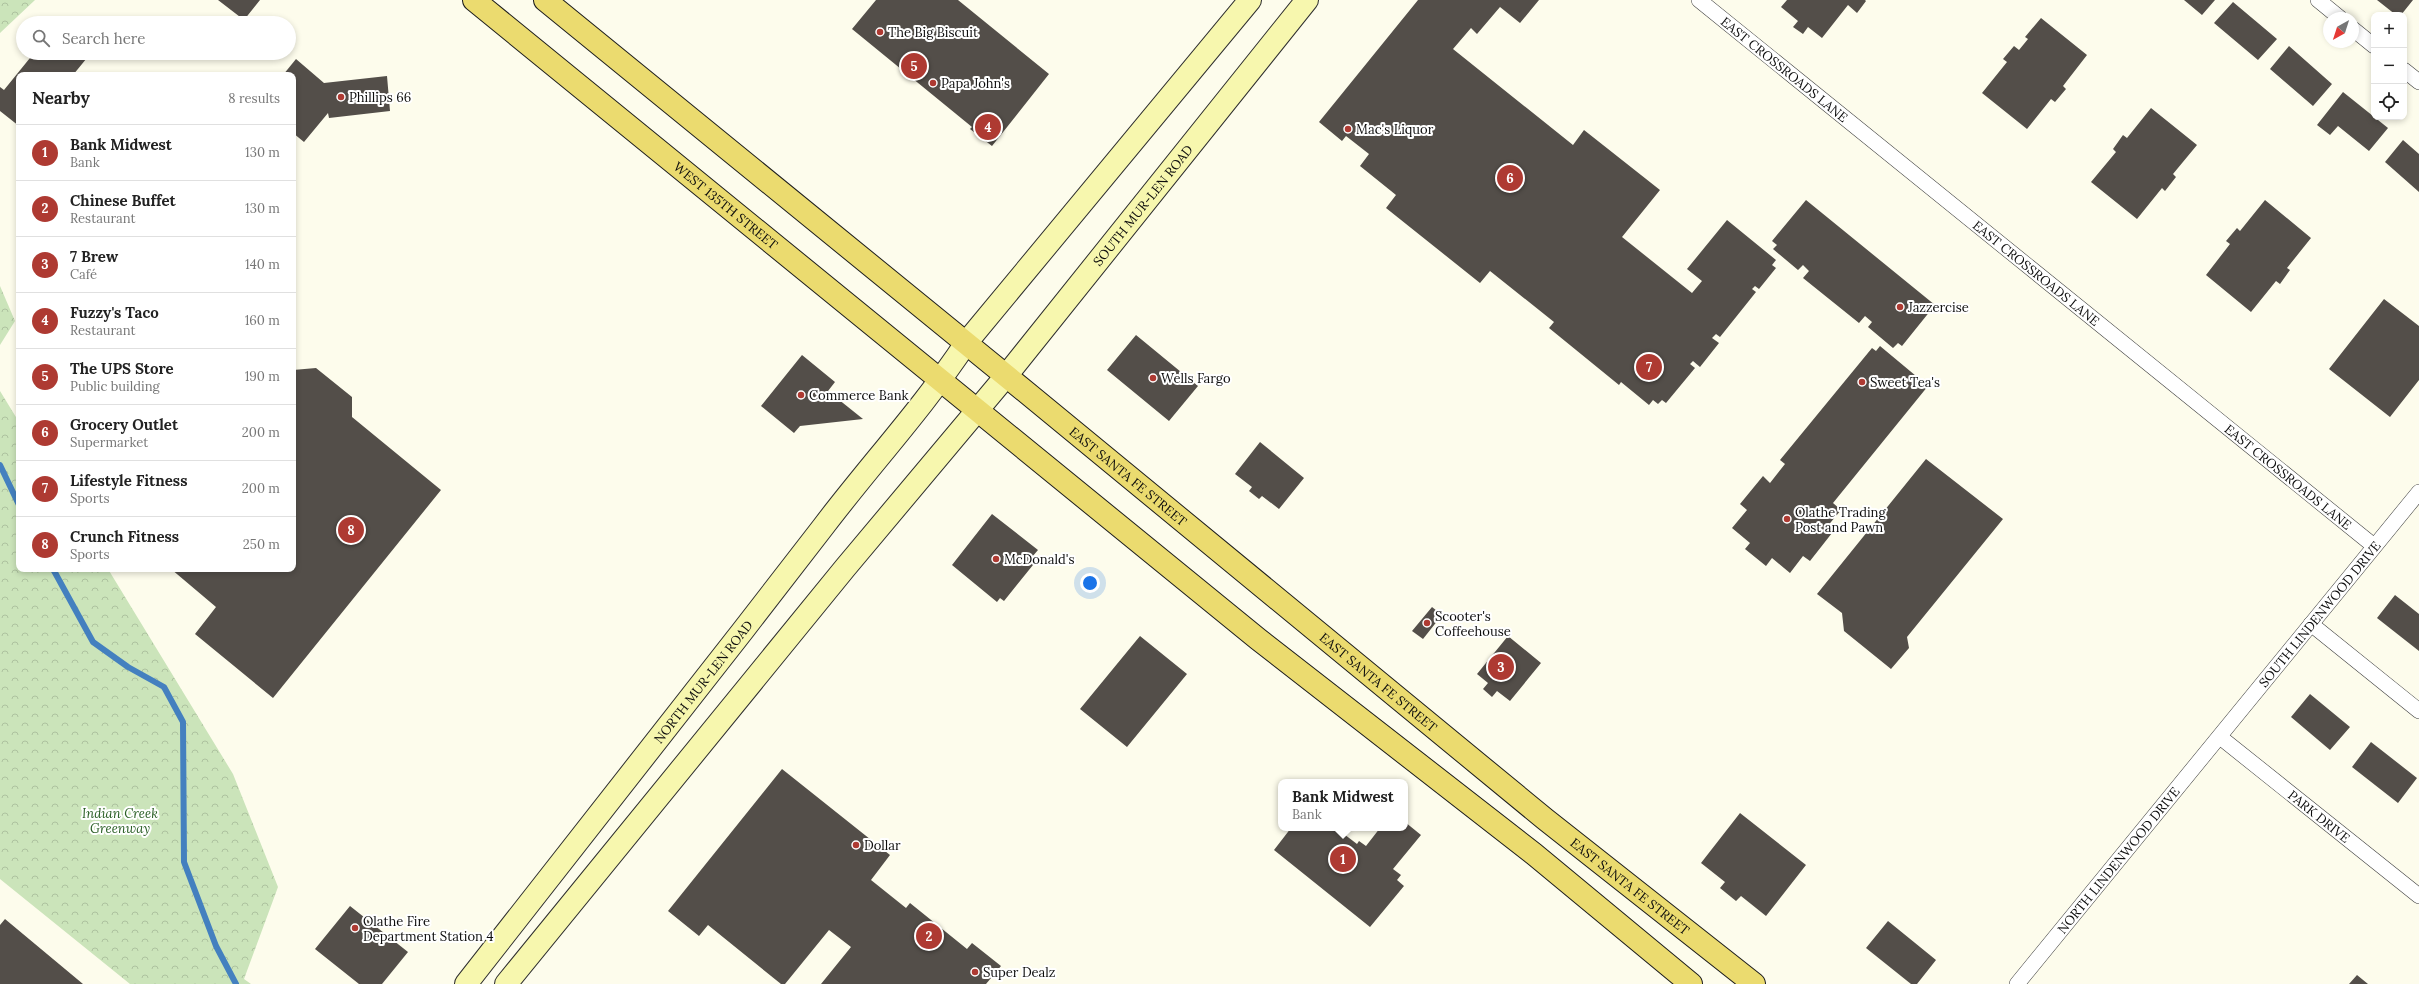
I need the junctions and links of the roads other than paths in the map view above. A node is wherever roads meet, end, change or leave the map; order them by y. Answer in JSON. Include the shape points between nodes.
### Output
{"nodes":[{"id":1,"x":474,"y":0,"type":"edge"},
{"id":2,"x":545,"y":0,"type":"edge"},
{"id":3,"x":1250,"y":0,"type":"edge"},
{"id":4,"x":1307,"y":0,"type":"edge"},
{"id":5,"x":1699,"y":0,"type":"edge"},
{"id":6,"x":2318,"y":0,"type":"edge"},
{"id":7,"x":2333,"y":12,"type":"edge"},
{"id":8,"x":2359,"y":33,"type":"edge"},
{"id":9,"x":2371,"y":43,"type":"edge"},
{"id":10,"x":2407,"y":72,"type":"edge"},
{"id":11,"x":2419,"y":82,"type":"edge"},
{"id":12,"x":966,"y":343,"type":"junction"},
{"id":13,"x":1006,"y":376,"type":"junction"},
{"id":14,"x":941,"y":381,"type":"junction"},
{"id":15,"x":978,"y":410,"type":"junction"},
{"id":16,"x":2419,"y":492,"type":"edge"},
{"id":17,"x":2374,"y":546,"type":"junction"},
{"id":18,"x":2311,"y":624,"type":"junction"},
{"id":19,"x":2419,"y":711,"type":"edge"},
{"id":20,"x":2220,"y":737,"type":"junction"},
{"id":21,"x":2419,"y":896,"type":"edge"},
{"id":22,"x":466,"y":984,"type":"edge"},
{"id":23,"x":506,"y":984,"type":"edge"},
{"id":24,"x":1691,"y":984,"type":"edge"},
{"id":25,"x":1754,"y":984,"type":"edge"},
{"id":26,"x":2017,"y":984,"type":"edge"}],
"edges":[{"from":1,"to":14,"type":"main road","name":"WEST 135TH STREET"},
{"from":2,"to":12,"type":"main road"},
{"from":3,"to":12,"type":"main road"},
{"from":4,"to":13,"type":"main road","name":"SOUTH MUR-LEN ROAD"},
{"from":5,"to":17,"type":"street","name":"EAST CROSSROADS LANE"},
{"from":6,"to":7,"type":"street"},
{"from":8,"to":9,"type":"street"},
{"from":10,"to":11,"type":"street"},
{"from":12,"to":13,"type":"main road"},
{"from":12,"to":14,"type":"main road"},
{"from":13,"to":15,"type":"main road","name":"SOUTH MUR-LEN ROAD"},
{"from":13,"to":25,"type":"main road","name":"EAST SANTA FE STREET","via":[[1545,819]]},
{"from":14,"to":15,"type":"main road","name":"WEST 135TH STREET"},
{"from":14,"to":22,"type":"main road","name":"NORTH MUR-LEN ROAD","via":[[827,522]]},
{"from":15,"to":23,"type":"main road","via":[[843,571]]},
{"from":15,"to":24,"type":"main road","via":[[1258,639],[1534,854]]},
{"from":16,"to":17,"type":"street","name":"SOUTH LINDENWOOD DRIVE"},
{"from":17,"to":18,"type":"street","name":"SOUTH LINDENWOOD DRIVE"},
{"from":18,"to":19,"type":"street"},
{"from":18,"to":20,"type":"street","name":"SOUTH LINDENWOOD DRIVE"},
{"from":20,"to":21,"type":"street","name":"PARK DRIVE"},
{"from":20,"to":26,"type":"street","name":"NORTH LINDENWOOD DRIVE"}]}
